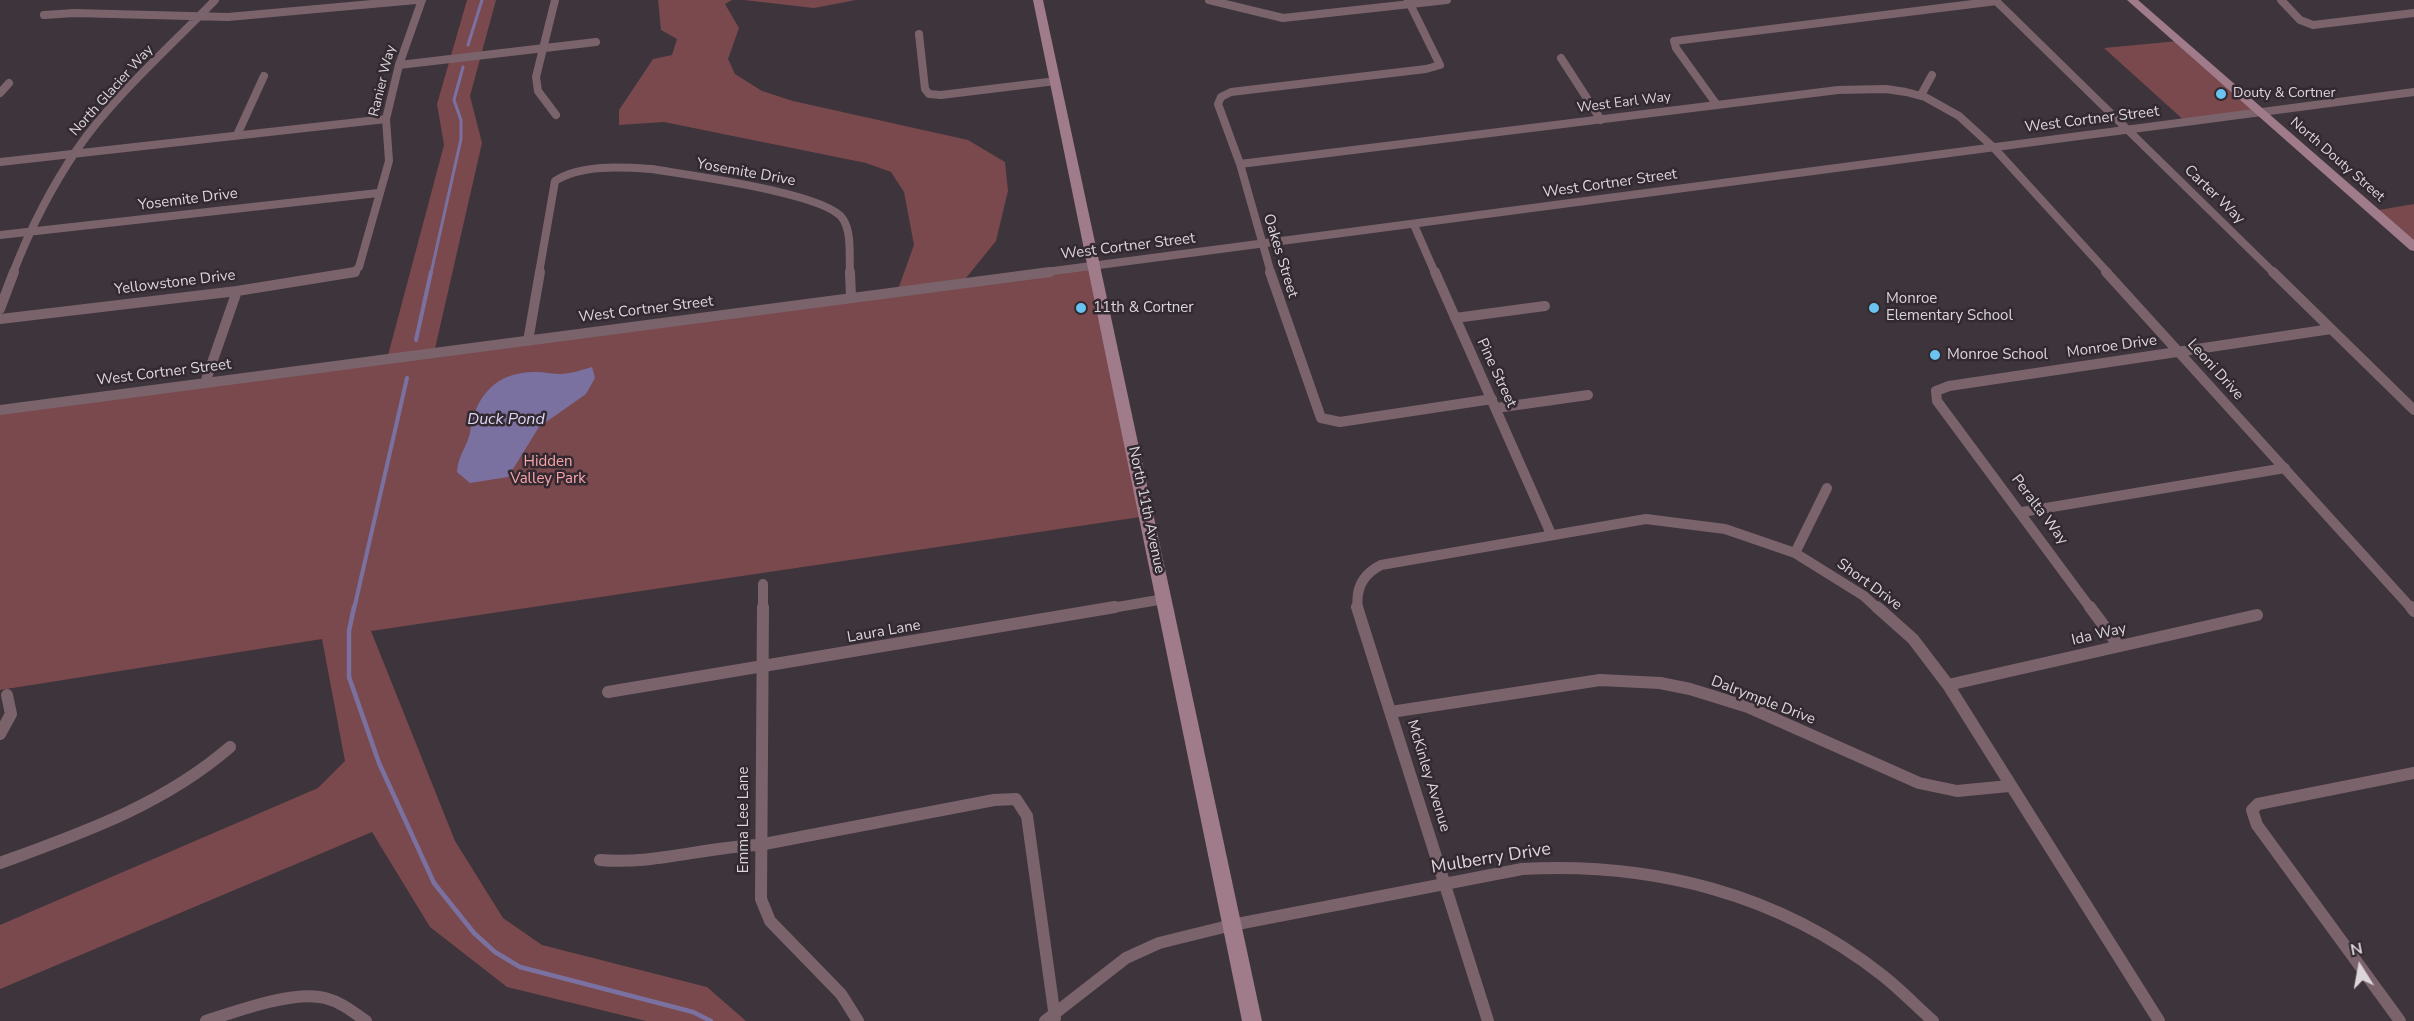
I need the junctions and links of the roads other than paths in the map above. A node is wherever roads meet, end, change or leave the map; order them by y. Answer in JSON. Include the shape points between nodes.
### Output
{"nodes":[{"id":1,"x":215,"y":0,"type":"edge"},
{"id":2,"x":416,"y":0,"type":"edge"},
{"id":3,"x":422,"y":0,"type":"edge"},
{"id":4,"x":555,"y":0,"type":"edge"},
{"id":5,"x":1038,"y":0,"type":"edge"},
{"id":6,"x":1209,"y":0,"type":"edge"},
{"id":7,"x":1447,"y":0,"type":"edge"},
{"id":8,"x":2132,"y":0,"type":"edge"},
{"id":9,"x":2281,"y":0,"type":"edge"},
{"id":10,"x":1996,"y":1,"type":"edge"},
{"id":11,"x":1409,"y":2,"type":"edge"},
{"id":12,"x":2414,"y":12,"type":"edge"},
{"id":13,"x":44,"y":15,"type":"dead end"},
{"id":14,"x":198,"y":17,"type":"junction"},
{"id":15,"x":919,"y":34,"type":"dead end"},
{"id":16,"x":596,"y":42,"type":"dead end"},
{"id":17,"x":542,"y":52,"type":"junction"},
{"id":18,"x":1562,"y":58,"type":"dead end"},
{"id":19,"x":399,"y":65,"type":"junction"},
{"id":20,"x":1932,"y":75,"type":"dead end"},
{"id":21,"x":264,"y":76,"type":"dead end"},
{"id":22,"x":1056,"y":81,"type":"junction"},
{"id":23,"x":9,"y":83,"type":"dead end"},
{"id":24,"x":2414,"y":92,"type":"edge"},
{"id":25,"x":0,"y":93,"type":"edge"},
{"id":26,"x":1921,"y":95,"type":"junction"},
{"id":27,"x":1718,"y":105,"type":"junction"},
{"id":28,"x":2260,"y":113,"type":"junction"},
{"id":29,"x":556,"y":115,"type":"dead end"},
{"id":30,"x":386,"y":119,"type":"junction"},
{"id":31,"x":1601,"y":120,"type":"junction"},
{"id":32,"x":2128,"y":131,"type":"junction"},
{"id":33,"x":237,"y":135,"type":"junction"},
{"id":34,"x":1994,"y":148,"type":"junction"},
{"id":35,"x":75,"y":153,"type":"junction"},
{"id":36,"x":0,"y":162,"type":"edge"},
{"id":37,"x":1240,"y":164,"type":"junction"},
{"id":38,"x":378,"y":193,"type":"junction"},
{"id":39,"x":1413,"y":225,"type":"junction"},
{"id":40,"x":29,"y":232,"type":"junction"},
{"id":41,"x":0,"y":235,"type":"edge"},
{"id":42,"x":1261,"y":245,"type":"junction"},
{"id":43,"x":2414,"y":247,"type":"edge"},
{"id":44,"x":1096,"y":266,"type":"junction"},
{"id":45,"x":354,"y":273,"type":"joint"},
{"id":46,"x":237,"y":291,"type":"junction"},
{"id":47,"x":851,"y":298,"type":"junction"},
{"id":48,"x":1545,"y":306,"type":"dead end"},
{"id":49,"x":0,"y":309,"type":"edge"},
{"id":50,"x":1455,"y":318,"type":"junction"},
{"id":51,"x":0,"y":319,"type":"edge"},
{"id":52,"x":2331,"y":329,"type":"junction"},
{"id":53,"x":528,"y":341,"type":"junction"},
{"id":54,"x":2178,"y":352,"type":"junction"},
{"id":55,"x":205,"y":383,"type":"junction"},
{"id":56,"x":1935,"y":393,"type":"joint"},
{"id":57,"x":1588,"y":394,"type":"dead end"},
{"id":58,"x":1494,"y":404,"type":"junction"},
{"id":59,"x":0,"y":410,"type":"edge"},
{"id":60,"x":2414,"y":410,"type":"edge"},
{"id":61,"x":2284,"y":468,"type":"junction"},
{"id":62,"x":1827,"y":488,"type":"dead end"},
{"id":63,"x":2022,"y":512,"type":"junction"},
{"id":64,"x":1551,"y":534,"type":"junction"},
{"id":65,"x":1795,"y":553,"type":"junction"},
{"id":66,"x":1364,"y":575,"type":"joint"},
{"id":67,"x":763,"y":584,"type":"dead end"},
{"id":68,"x":1164,"y":599,"type":"junction"},
{"id":69,"x":2414,"y":611,"type":"edge"},
{"id":70,"x":2257,"y":615,"type":"dead end"},
{"id":71,"x":2119,"y":646,"type":"junction"},
{"id":72,"x":762,"y":668,"type":"junction"},
{"id":73,"x":1948,"y":685,"type":"junction"},
{"id":74,"x":608,"y":692,"type":"dead end"},
{"id":75,"x":7,"y":695,"type":"dead end"},
{"id":76,"x":1391,"y":712,"type":"junction"},
{"id":77,"x":0,"y":734,"type":"edge"},
{"id":78,"x":230,"y":747,"type":"dead end"},
{"id":79,"x":2414,"y":773,"type":"edge"},
{"id":80,"x":2009,"y":786,"type":"junction"},
{"id":81,"x":759,"y":845,"type":"junction"},
{"id":82,"x":600,"y":861,"type":"dead end"},
{"id":83,"x":0,"y":863,"type":"edge"},
{"id":84,"x":1443,"y":884,"type":"junction"},
{"id":85,"x":1232,"y":925,"type":"junction"},
{"id":86,"x":1052,"y":1019,"type":"edge"},
{"id":87,"x":206,"y":1021,"type":"edge"},
{"id":88,"x":366,"y":1021,"type":"edge"},
{"id":89,"x":858,"y":1021,"type":"edge"},
{"id":90,"x":1252,"y":1021,"type":"edge"},
{"id":91,"x":1488,"y":1021,"type":"edge"},
{"id":92,"x":1933,"y":1021,"type":"edge"},
{"id":93,"x":2159,"y":1021,"type":"edge"},
{"id":94,"x":2400,"y":1021,"type":"edge"}],
"edges":[{"from":1,"to":14,"type":"street","name":"North Glacier Way"},
{"from":2,"to":14,"type":"street"},
{"from":3,"to":19,"type":"street","name":"Ranier Way"},
{"from":4,"to":17,"type":"street"},
{"from":5,"to":22,"type":"main road","name":"North 11th Avenue"},
{"from":6,"to":11,"type":"street","via":[[1283,18]]},
{"from":7,"to":11,"type":"street"},
{"from":8,"to":28,"type":"main road","name":"North Douty Street"},
{"from":9,"to":12,"type":"street","via":[[2295,15],[2320,25]]},
{"from":10,"to":27,"type":"street","via":[[1674,41]]},
{"from":10,"to":32,"type":"street","name":"Carter Way"},
{"from":11,"to":37,"type":"street","name":"Oakes Street","via":[[1440,65],[1221,97],[1218,104]]},
{"from":13,"to":14,"type":"street"},
{"from":14,"to":35,"type":"street","name":"North Glacier Way"},
{"from":15,"to":22,"type":"street","via":[[925,89],[929,93],[942,95]]},
{"from":16,"to":17,"type":"street"},
{"from":17,"to":19,"type":"street","via":[[481,54]]},
{"from":17,"to":29,"type":"street","via":[[536,77],[538,91]]},
{"from":18,"to":31,"type":"street"},
{"from":19,"to":30,"type":"street","name":"Ranier Way"},
{"from":20,"to":26,"type":"street"},
{"from":21,"to":33,"type":"street"},
{"from":22,"to":44,"type":"main road","name":"North 11th Avenue"},
{"from":23,"to":25,"type":"street"},
{"from":24,"to":28,"type":"street","name":"West Cortner Street"},
{"from":26,"to":27,"type":"street","name":"West Earl Way","via":[[1868,87]]},
{"from":26,"to":34,"type":"street","name":"West Earl Way","via":[[1966,119]]},
{"from":27,"to":31,"type":"street","name":"West Earl Way"},
{"from":28,"to":32,"type":"street","name":"West Cortner Street"},
{"from":28,"to":43,"type":"main road","name":"North Douty Street"},
{"from":30,"to":33,"type":"street"},
{"from":30,"to":38,"type":"street","name":"Ranier Way","via":[[389,161]]},
{"from":31,"to":37,"type":"street","name":"West Earl Way"},
{"from":32,"to":34,"type":"street","name":"West Cortner Street"},
{"from":32,"to":52,"type":"street","name":"Carter Way"},
{"from":33,"to":35,"type":"street"},
{"from":34,"to":39,"type":"street","name":"West Cortner Street"},
{"from":34,"to":54,"type":"street","name":"Leoni Drive"},
{"from":35,"to":36,"type":"street"},
{"from":35,"to":40,"type":"street","name":"North Glacier Way"},
{"from":37,"to":42,"type":"street","name":"Oakes Street"},
{"from":38,"to":40,"type":"street","name":"Yosemite Drive"},
{"from":38,"to":45,"type":"street","name":"Ranier Way","via":[[359,267]]},
{"from":39,"to":42,"type":"street","name":"West Cortner Street"},
{"from":39,"to":50,"type":"street","name":"Pine Street"},
{"from":40,"to":41,"type":"street","name":"Yosemite Drive"},
{"from":40,"to":49,"type":"street","name":"North Glacier Way"},
{"from":42,"to":44,"type":"street","name":"West Cortner Street"},
{"from":42,"to":58,"type":"street","name":"Oakes Street","via":[[1317,413],[1323,421]]},
{"from":44,"to":47,"type":"street","name":"West Cortner Street"},
{"from":44,"to":68,"type":"main road","name":"North 11th Avenue"},
{"from":45,"to":46,"type":"street","name":"Yellowstone Drive"},
{"from":46,"to":51,"type":"street","name":"Yellowstone Drive"},
{"from":46,"to":55,"type":"street"},
{"from":47,"to":53,"type":"street","name":"West Cortner Street"},
{"from":47,"to":53,"type":"street","name":"Yosemite Drive","via":[[848,234],[843,219],[830,207],[790,194],[652,169],[607,170],[559,177],[555,181]]},
{"from":48,"to":50,"type":"street"},
{"from":50,"to":58,"type":"street","name":"Pine Street"},
{"from":52,"to":54,"type":"street","name":"Monroe Drive"},
{"from":52,"to":60,"type":"street","name":"Carter Way"},
{"from":53,"to":55,"type":"street","name":"West Cortner Street"},
{"from":54,"to":56,"type":"street","name":"Monroe Drive","via":[[1949,386]]},
{"from":54,"to":61,"type":"street","name":"Leoni Drive"},
{"from":55,"to":59,"type":"street","name":"West Cortner Street"},
{"from":56,"to":63,"type":"street","name":"Peralta Way","via":[[1937,401]]},
{"from":57,"to":58,"type":"street"},
{"from":58,"to":64,"type":"street","name":"Pine Street"},
{"from":61,"to":63,"type":"street"},
{"from":61,"to":69,"type":"street","name":"Leoni Drive"},
{"from":62,"to":65,"type":"street"},
{"from":63,"to":71,"type":"street","name":"Peralta Way"},
{"from":64,"to":65,"type":"street","name":"Short Drive","via":[[1660,519],[1739,533]]},
{"from":64,"to":66,"type":"street","name":"Short Drive","via":[[1379,564]]},
{"from":65,"to":73,"type":"street","name":"Short Drive","via":[[1876,606],[1913,639]]},
{"from":66,"to":76,"type":"street","name":"McKinley Avenue","via":[[1356,598]]},
{"from":67,"to":72,"type":"street","name":"Emma Lee Lane"},
{"from":68,"to":72,"type":"street","name":"Laura Lane"},
{"from":68,"to":85,"type":"main road","name":"North 11th Avenue"},
{"from":70,"to":71,"type":"street","name":"Ida Way"},
{"from":71,"to":73,"type":"street","name":"Ida Way"},
{"from":72,"to":74,"type":"street","name":"Laura Lane"},
{"from":72,"to":81,"type":"street","name":"Emma Lee Lane"},
{"from":73,"to":80,"type":"street","name":"Short Drive"},
{"from":75,"to":77,"type":"street","via":[[11,714]]},
{"from":76,"to":80,"type":"street","name":"Dalrymple Drive","via":[[1600,680],[1634,681],[1682,687],[1737,703],[1927,786],[1953,791]]},
{"from":76,"to":84,"type":"street","name":"McKinley Avenue"},
{"from":78,"to":83,"type":"street","via":[[199,776],[154,800]]},
{"from":79,"to":94,"type":"street","via":[[2259,804],[2252,810],[2257,825]]},
{"from":80,"to":93,"type":"street","name":"Short Drive"},
{"from":81,"to":82,"type":"street","via":[[729,846],[636,862]]},
{"from":81,"to":86,"type":"street","via":[[1016,799],[1027,816]]},
{"from":81,"to":89,"type":"street","name":"Emma Lee Lane","via":[[765,912],[784,937],[841,994]]},
{"from":84,"to":85,"type":"street","name":"Mulberry Drive"},
{"from":84,"to":91,"type":"street","name":"McKinley Avenue"},
{"from":84,"to":92,"type":"street","name":"Mulberry Drive","via":[[1554,866],[1640,870],[1681,878],[1770,909],[1828,939],[1877,971]]},
{"from":85,"to":86,"type":"street","name":"Mulberry Drive","via":[[1143,948]]},
{"from":85,"to":90,"type":"main road","name":"North 11th Avenue"},
{"from":87,"to":88,"type":"street","via":[[265,1005],[317,997],[344,1005]]}]}
